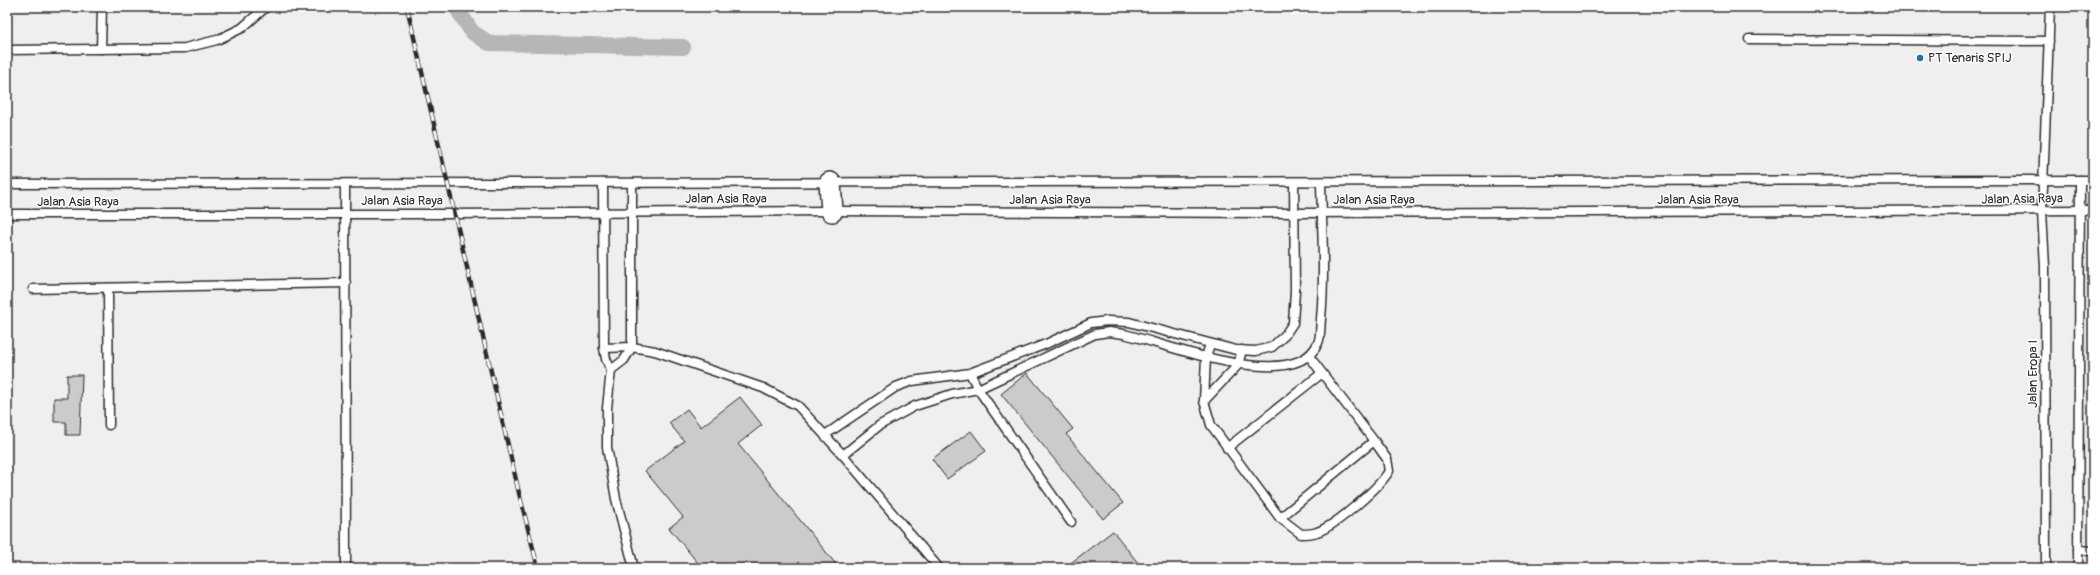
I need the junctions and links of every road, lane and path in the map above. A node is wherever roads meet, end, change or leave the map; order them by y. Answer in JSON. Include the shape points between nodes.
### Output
{"nodes":[{"id":1,"x":102,"y":7,"type":"edge"},
{"id":2,"x":266,"y":7,"type":"edge"},
{"id":3,"x":2050,"y":7,"type":"edge"},
{"id":4,"x":1749,"y":39,"type":"dead end"},
{"id":5,"x":2049,"y":41,"type":"junction"},
{"id":6,"x":101,"y":49,"type":"junction"},
{"id":7,"x":7,"y":50,"type":"edge"},
{"id":8,"x":2043,"y":179,"type":"junction"},
{"id":9,"x":2080,"y":180,"type":"junction"},
{"id":10,"x":2093,"y":180,"type":"edge"},
{"id":11,"x":1294,"y":182,"type":"junction"},
{"id":12,"x":1321,"y":182,"type":"junction"},
{"id":13,"x":603,"y":183,"type":"junction"},
{"id":14,"x":632,"y":183,"type":"junction"},
{"id":15,"x":830,"y":183,"type":"junction"},
{"id":16,"x":7,"y":184,"type":"edge"},
{"id":17,"x":345,"y":184,"type":"junction"},
{"id":18,"x":832,"y":210,"type":"junction"},
{"id":19,"x":2080,"y":210,"type":"junction"},
{"id":20,"x":2093,"y":210,"type":"edge"},
{"id":21,"x":632,"y":211,"type":"junction"},
{"id":22,"x":2042,"y":211,"type":"junction"},
{"id":23,"x":603,"y":212,"type":"junction"},
{"id":24,"x":346,"y":213,"type":"junction"},
{"id":25,"x":1294,"y":213,"type":"junction"},
{"id":26,"x":1322,"y":213,"type":"junction"},
{"id":27,"x":7,"y":214,"type":"edge"},
{"id":28,"x":346,"y":283,"type":"junction"},
{"id":29,"x":108,"y":288,"type":"junction"},
{"id":30,"x":33,"y":289,"type":"dead end"},
{"id":31,"x":1210,"y":344,"type":"junction"},
{"id":32,"x":604,"y":348,"type":"junction"},
{"id":33,"x":632,"y":348,"type":"junction"},
{"id":34,"x":1242,"y":350,"type":"junction"},
{"id":35,"x":1309,"y":356,"type":"junction"},
{"id":36,"x":1206,"y":357,"type":"junction"},
{"id":37,"x":1238,"y":365,"type":"junction"},
{"id":38,"x":612,"y":370,"type":"junction"},
{"id":39,"x":970,"y":373,"type":"junction"},
{"id":40,"x":1321,"y":374,"type":"junction"},
{"id":41,"x":978,"y":389,"type":"junction"},
{"id":42,"x":1204,"y":401,"type":"junction"},
{"id":43,"x":109,"y":426,"type":"dead end"},
{"id":44,"x":825,"y":435,"type":"junction"},
{"id":45,"x":1374,"y":441,"type":"junction"},
{"id":46,"x":1227,"y":448,"type":"junction"},
{"id":47,"x":843,"y":455,"type":"junction"},
{"id":48,"x":1280,"y":518,"type":"junction"},
{"id":49,"x":1072,"y":522,"type":"dead end"},
{"id":50,"x":2078,"y":550,"type":"junction"},
{"id":51,"x":2093,"y":551,"type":"edge"},
{"id":52,"x":346,"y":568,"type":"edge"},
{"id":53,"x":634,"y":568,"type":"edge"},
{"id":54,"x":939,"y":568,"type":"edge"},
{"id":55,"x":2046,"y":568,"type":"edge"},
{"id":56,"x":2078,"y":568,"type":"edge"}],
"edges":[{"from":1,"to":6,"type":"lane"},
{"from":2,"to":6,"type":"lane","via":[[242,28],[217,40],[185,48]]},
{"from":3,"to":5,"type":"lane","name":"Jalan Eropa I"},
{"from":4,"to":5,"type":"lane"},
{"from":5,"to":8,"type":"lane","name":"Jalan Eropa I"},
{"from":6,"to":7,"type":"lane"},
{"from":8,"to":9,"type":"lane","name":"Jalan Asia Raya"},
{"from":8,"to":12,"type":"lane","name":"Jalan Asia Raya"},
{"from":8,"to":22,"type":"lane","name":"Jalan Eropa I"},
{"from":9,"to":10,"type":"lane","name":"Jalan Asia Raya"},
{"from":9,"to":19,"type":"lane"},
{"from":11,"to":12,"type":"lane","name":"Jalan Asia Raya"},
{"from":11,"to":15,"type":"lane","name":"Jalan Asia Raya"},
{"from":11,"to":25,"type":"lane"},
{"from":12,"to":26,"type":"lane"},
{"from":13,"to":14,"type":"lane","name":"Jalan Asia Raya"},
{"from":13,"to":17,"type":"lane","name":"Jalan Asia Raya"},
{"from":13,"to":23,"type":"lane"},
{"from":14,"to":15,"type":"lane","name":"Jalan Asia Raya"},
{"from":14,"to":21,"type":"lane"},
{"from":15,"to":18,"type":"street"},
{"from":16,"to":17,"type":"lane","name":"Jalan Asia Raya"},
{"from":17,"to":24,"type":"lane"},
{"from":18,"to":21,"type":"lane","name":"Jalan Asia Raya"},
{"from":18,"to":25,"type":"lane","name":"Jalan Asia Raya"},
{"from":19,"to":20,"type":"lane","name":"Jalan Asia Raya"},
{"from":19,"to":22,"type":"lane","name":"Jalan Asia Raya"},
{"from":19,"to":50,"type":"lane"},
{"from":21,"to":23,"type":"lane","name":"Jalan Asia Raya"},
{"from":21,"to":33,"type":"lane"},
{"from":22,"to":26,"type":"lane","name":"Jalan Asia Raya"},
{"from":22,"to":55,"type":"lane","name":"Jalan Eropa I","via":[[2045,267]]},
{"from":23,"to":24,"type":"lane","name":"Jalan Asia Raya"},
{"from":23,"to":32,"type":"lane"},
{"from":24,"to":27,"type":"lane","name":"Jalan Asia Raya"},
{"from":24,"to":28,"type":"lane"},
{"from":25,"to":26,"type":"lane","name":"Jalan Asia Raya"},
{"from":25,"to":34,"type":"lane","via":[[1293,323],[1272,348]]},
{"from":26,"to":35,"type":"lane","via":[[1324,291],[1319,343]]},
{"from":28,"to":29,"type":"lane"},
{"from":28,"to":52,"type":"lane"},
{"from":29,"to":30,"type":"lane"},
{"from":29,"to":43,"type":"lane"},
{"from":31,"to":34,"type":"lane"},
{"from":31,"to":36,"type":"lane"},
{"from":31,"to":39,"type":"lane","via":[[1129,322],[1091,323],[1046,344]]},
{"from":32,"to":33,"type":"lane"},
{"from":32,"to":38,"type":"lane"},
{"from":33,"to":38,"type":"lane","via":[[624,360]]},
{"from":33,"to":44,"type":"lane","via":[[655,351],[763,388],[798,406]]},
{"from":34,"to":37,"type":"lane"},
{"from":35,"to":37,"type":"lane","via":[[1299,361],[1266,367]]},
{"from":35,"to":40,"type":"lane"},
{"from":36,"to":37,"type":"lane"},
{"from":36,"to":41,"type":"lane","via":[[1153,341],[1108,332],[1096,334],[1054,356]]},
{"from":36,"to":42,"type":"lane"},
{"from":37,"to":42,"type":"lane"},
{"from":38,"to":53,"type":"lane","via":[[607,408],[607,447],[616,499]]},
{"from":39,"to":41,"type":"lane"},
{"from":39,"to":44,"type":"lane","via":[[912,381],[896,387]]},
{"from":40,"to":45,"type":"lane"},
{"from":40,"to":46,"type":"lane"},
{"from":41,"to":47,"type":"lane","via":[[914,406],[880,426]]},
{"from":41,"to":49,"type":"lane"},
{"from":42,"to":46,"type":"lane","via":[[1211,425]]},
{"from":44,"to":47,"type":"lane"},
{"from":45,"to":48,"type":"lane"},
{"from":45,"to":48,"type":"lane","via":[[1386,459],[1389,471],[1382,483],[1354,506],[1317,533],[1302,534]]},
{"from":46,"to":48,"type":"lane"},
{"from":47,"to":54,"type":"lane"},
{"from":50,"to":51,"type":"lane"},
{"from":50,"to":56,"type":"lane"}]}
